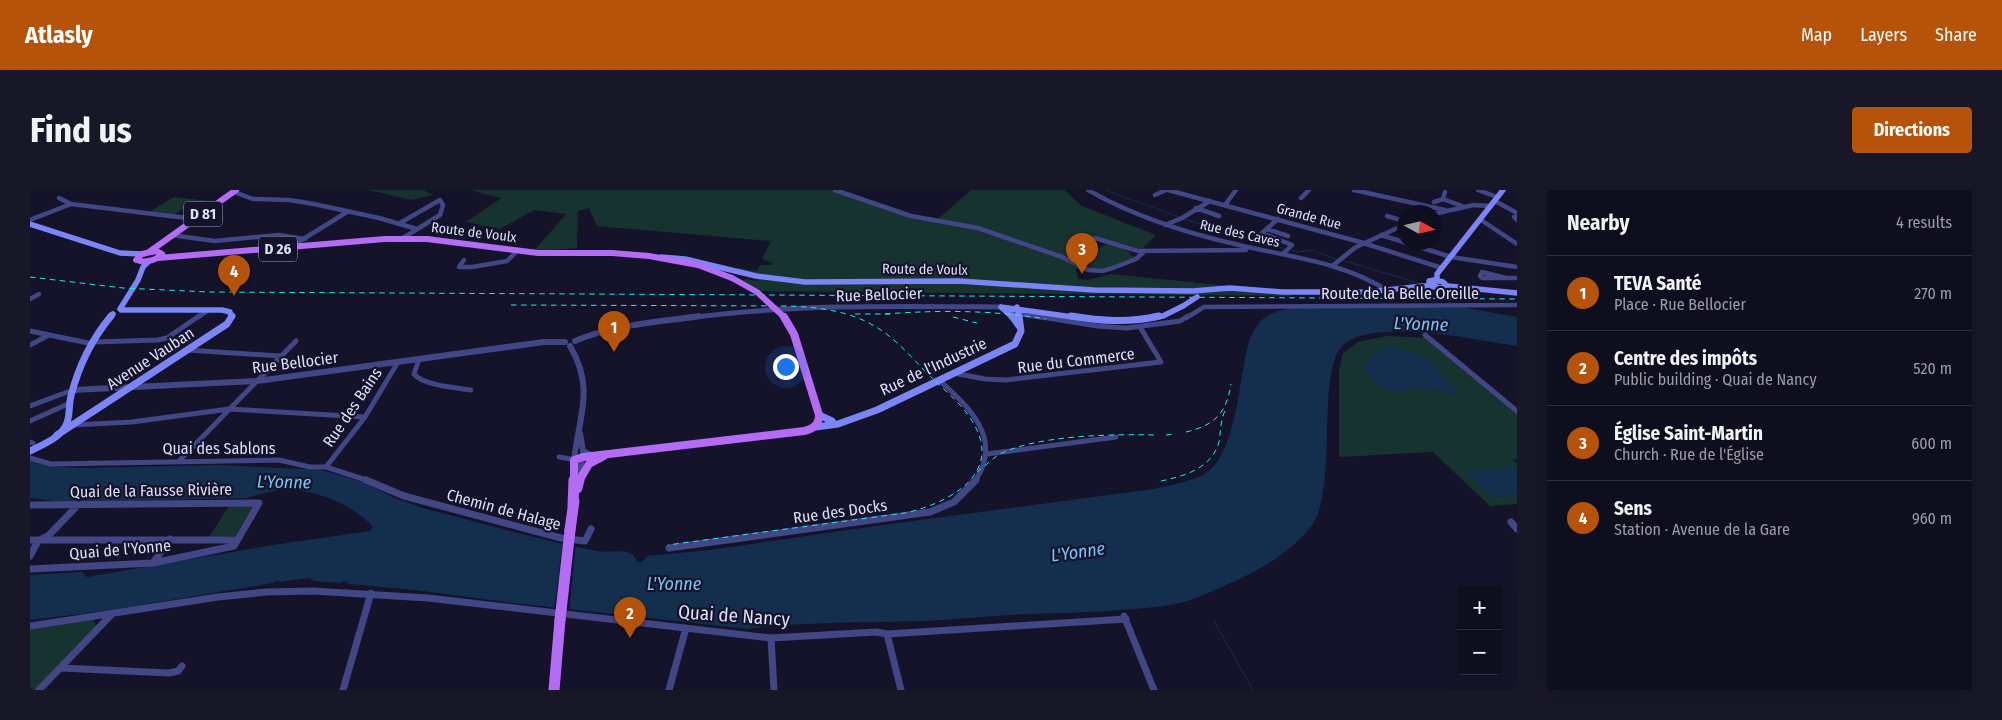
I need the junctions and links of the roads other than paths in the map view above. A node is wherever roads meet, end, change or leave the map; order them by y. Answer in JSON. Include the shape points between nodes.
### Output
{"nodes":[{"id":1,"x":835,"y":190,"type":"edge"},
{"id":2,"x":1088,"y":190,"type":"edge"},
{"id":3,"x":1167,"y":190,"type":"edge"},
{"id":4,"x":1236,"y":190,"type":"edge"},
{"id":5,"x":1309,"y":190,"type":"edge"},
{"id":6,"x":1354,"y":190,"type":"edge"},
{"id":7,"x":1478,"y":190,"type":"edge"},
{"id":8,"x":1503,"y":190,"type":"edge"},
{"id":9,"x":235,"y":191,"type":"edge"},
{"id":10,"x":1366,"y":191,"type":"edge"},
{"id":11,"x":1444,"y":192,"type":"dead end"},
{"id":12,"x":1155,"y":195,"type":"dead end"},
{"id":13,"x":59,"y":198,"type":"dead end"},
{"id":14,"x":1301,"y":198,"type":"dead end"},
{"id":15,"x":1443,"y":199,"type":"junction"},
{"id":16,"x":1210,"y":201,"type":"junction"},
{"id":17,"x":1494,"y":201,"type":"junction"},
{"id":18,"x":1434,"y":202,"type":"dead end"},
{"id":19,"x":71,"y":204,"type":"junction"},
{"id":20,"x":1225,"y":205,"type":"junction"},
{"id":21,"x":1462,"y":206,"type":"junction"},
{"id":22,"x":1196,"y":208,"type":"junction"},
{"id":23,"x":1445,"y":210,"type":"junction"},
{"id":24,"x":1442,"y":211,"type":"edge"},
{"id":25,"x":347,"y":212,"type":"junction"},
{"id":26,"x":1517,"y":212,"type":"edge"},
{"id":27,"x":1218,"y":216,"type":"dead end"},
{"id":28,"x":1387,"y":216,"type":"dead end"},
{"id":29,"x":196,"y":219,"type":"junction"},
{"id":30,"x":30,"y":220,"type":"edge"},
{"id":31,"x":1278,"y":220,"type":"junction"},
{"id":32,"x":1397,"y":220,"type":"edge"},
{"id":33,"x":1482,"y":220,"type":"junction"},
{"id":34,"x":400,"y":223,"type":"junction"},
{"id":35,"x":30,"y":224,"type":"edge"},
{"id":36,"x":1165,"y":225,"type":"junction"},
{"id":37,"x":1397,"y":227,"type":"edge"},
{"id":38,"x":417,"y":229,"type":"junction"},
{"id":39,"x":1268,"y":229,"type":"junction"},
{"id":40,"x":1262,"y":234,"type":"junction"},
{"id":41,"x":1254,"y":235,"type":"dead end"},
{"id":42,"x":1381,"y":235,"type":"junction"},
{"id":43,"x":1288,"y":236,"type":"dead end"},
{"id":44,"x":169,"y":237,"type":"junction"},
{"id":45,"x":305,"y":238,"type":"junction"},
{"id":46,"x":403,"y":238,"type":"junction"},
{"id":47,"x":357,"y":242,"type":"junction"},
{"id":48,"x":1365,"y":243,"type":"junction"},
{"id":49,"x":1517,"y":244,"type":"edge"},
{"id":50,"x":292,"y":246,"type":"junction"},
{"id":51,"x":517,"y":251,"type":"junction"},
{"id":52,"x":1145,"y":251,"type":"junction"},
{"id":53,"x":1264,"y":251,"type":"junction"},
{"id":54,"x":588,"y":254,"type":"joint"},
{"id":55,"x":1283,"y":254,"type":"junction"},
{"id":56,"x":159,"y":255,"type":"junction"},
{"id":57,"x":142,"y":257,"type":"junction"},
{"id":58,"x":658,"y":257,"type":"junction"},
{"id":59,"x":1451,"y":257,"type":"junction"},
{"id":60,"x":464,"y":260,"type":"dead end"},
{"id":61,"x":149,"y":261,"type":"junction"},
{"id":62,"x":1332,"y":266,"type":"junction"},
{"id":63,"x":1517,"y":267,"type":"edge"},
{"id":64,"x":1083,"y":268,"type":"junction"},
{"id":65,"x":1442,"y":268,"type":"junction"},
{"id":66,"x":1506,"y":278,"type":"junction"},
{"id":67,"x":1517,"y":278,"type":"edge"},
{"id":68,"x":1436,"y":283,"type":"junction"},
{"id":69,"x":1388,"y":291,"type":"junction"},
{"id":70,"x":1517,"y":293,"type":"edge"},
{"id":71,"x":39,"y":294,"type":"dead end"},
{"id":72,"x":1193,"y":295,"type":"junction"},
{"id":73,"x":30,"y":299,"type":"edge"},
{"id":74,"x":1517,"y":305,"type":"edge"},
{"id":75,"x":1001,"y":307,"type":"junction"},
{"id":76,"x":209,"y":310,"type":"junction"},
{"id":77,"x":1017,"y":310,"type":"junction"},
{"id":78,"x":117,"y":311,"type":"junction"},
{"id":79,"x":1007,"y":312,"type":"junction"},
{"id":80,"x":1140,"y":327,"type":"junction"},
{"id":81,"x":1020,"y":328,"type":"junction"},
{"id":82,"x":30,"y":330,"type":"edge"},
{"id":83,"x":49,"y":335,"type":"junction"},
{"id":84,"x":1425,"y":335,"type":"dead end"},
{"id":85,"x":296,"y":341,"type":"dead end"},
{"id":86,"x":94,"y":343,"type":"junction"},
{"id":87,"x":570,"y":343,"type":"junction"},
{"id":88,"x":30,"y":345,"type":"edge"},
{"id":89,"x":187,"y":350,"type":"junction"},
{"id":90,"x":281,"y":356,"type":"junction"},
{"id":91,"x":418,"y":359,"type":"junction"},
{"id":92,"x":398,"y":362,"type":"junction"},
{"id":93,"x":953,"y":373,"type":"junction"},
{"id":94,"x":939,"y":380,"type":"junction"},
{"id":95,"x":257,"y":381,"type":"junction"},
{"id":96,"x":132,"y":386,"type":"junction"},
{"id":97,"x":73,"y":390,"type":"junction"},
{"id":98,"x":471,"y":390,"type":"dead end"},
{"id":99,"x":70,"y":403,"type":"junction"},
{"id":100,"x":30,"y":406,"type":"edge"},
{"id":101,"x":230,"y":409,"type":"junction"},
{"id":102,"x":1517,"y":411,"type":"edge"},
{"id":103,"x":365,"y":417,"type":"junction"},
{"id":104,"x":846,"y":420,"type":"junction"},
{"id":105,"x":30,"y":421,"type":"edge"},
{"id":106,"x":72,"y":422,"type":"junction"},
{"id":107,"x":818,"y":423,"type":"junction"},
{"id":108,"x":788,"y":432,"type":"joint"},
{"id":109,"x":1116,"y":437,"type":"dead end"},
{"id":110,"x":30,"y":451,"type":"edge"},
{"id":111,"x":987,"y":454,"type":"junction"},
{"id":112,"x":584,"y":456,"type":"junction"},
{"id":113,"x":30,"y":458,"type":"edge"},
{"id":114,"x":179,"y":461,"type":"junction"},
{"id":115,"x":326,"y":467,"type":"junction"},
{"id":116,"x":579,"y":477,"type":"junction"},
{"id":117,"x":404,"y":496,"type":"joint"},
{"id":118,"x":30,"y":504,"type":"edge"},
{"id":119,"x":77,"y":506,"type":"junction"},
{"id":120,"x":573,"y":506,"type":"junction"},
{"id":121,"x":1514,"y":522,"type":"edge"},
{"id":122,"x":591,"y":529,"type":"dead end"},
{"id":123,"x":1517,"y":529,"type":"edge"},
{"id":124,"x":43,"y":539,"type":"junction"},
{"id":125,"x":170,"y":539,"type":"junction"},
{"id":126,"x":30,"y":540,"type":"edge"},
{"id":127,"x":236,"y":540,"type":"junction"},
{"id":128,"x":668,"y":548,"type":"dead end"},
{"id":129,"x":30,"y":556,"type":"edge"},
{"id":130,"x":153,"y":563,"type":"junction"},
{"id":131,"x":30,"y":570,"type":"edge"},
{"id":132,"x":371,"y":593,"type":"junction"},
{"id":133,"x":111,"y":615,"type":"junction"},
{"id":134,"x":30,"y":626,"type":"edge"},
{"id":135,"x":686,"y":628,"type":"junction"},
{"id":136,"x":887,"y":634,"type":"junction"},
{"id":137,"x":771,"y":638,"type":"junction"},
{"id":138,"x":182,"y":666,"type":"dead end"},
{"id":139,"x":61,"y":668,"type":"junction"},
{"id":140,"x":39,"y":690,"type":"edge"},
{"id":141,"x":343,"y":690,"type":"edge"},
{"id":142,"x":554,"y":690,"type":"edge"},
{"id":143,"x":669,"y":690,"type":"edge"},
{"id":144,"x":774,"y":690,"type":"edge"},
{"id":145,"x":901,"y":690,"type":"edge"},
{"id":146,"x":1154,"y":690,"type":"edge"}],
"edges":[{"from":1,"to":64,"type":"street","via":[[920,218],[978,228],[1062,257]]},
{"from":2,"to":36,"type":"street","name":"Rue des Caves"},
{"from":3,"to":12,"type":"street"},
{"from":3,"to":16,"type":"street","name":"Grande Rue"},
{"from":4,"to":20,"type":"street"},
{"from":5,"to":14,"type":"street"},
{"from":6,"to":10,"type":"street"},
{"from":7,"to":17,"type":"street"},
{"from":8,"to":17,"type":"main road"},
{"from":9,"to":25,"type":"street","via":[[253,199],[296,200]]},
{"from":9,"to":29,"type":"main road","number":"D 81"},
{"from":10,"to":23,"type":"street"},
{"from":11,"to":15,"type":"street"},
{"from":13,"to":19,"type":"street"},
{"from":15,"to":18,"type":"street"},
{"from":15,"to":21,"type":"street"},
{"from":16,"to":20,"type":"street","name":"Grande Rue"},
{"from":16,"to":22,"type":"street"},
{"from":17,"to":21,"type":"street"},
{"from":17,"to":26,"type":"street"},
{"from":17,"to":33,"type":"main road"},
{"from":19,"to":29,"type":"street"},
{"from":19,"to":30,"type":"street"},
{"from":20,"to":31,"type":"street","name":"Grande Rue"},
{"from":21,"to":23,"type":"street"},
{"from":22,"to":27,"type":"street"},
{"from":22,"to":36,"type":"street"},
{"from":23,"to":24,"type":"street"},
{"from":25,"to":34,"type":"street"},
{"from":25,"to":45,"type":"street"},
{"from":28,"to":32,"type":"street"},
{"from":29,"to":44,"type":"main road","number":"D 81"},
{"from":31,"to":39,"type":"street"},
{"from":31,"to":48,"type":"street","name":"Grande Rue"},
{"from":33,"to":49,"type":"street"},
{"from":33,"to":59,"type":"main road"},
{"from":34,"to":38,"type":"street"},
{"from":34,"to":38,"type":"street","via":[[440,200],[443,205],[440,215]]},
{"from":35,"to":57,"type":"main road"},
{"from":36,"to":53,"type":"street","name":"Rue des Caves"},
{"from":37,"to":42,"type":"street"},
{"from":38,"to":46,"type":"street"},
{"from":39,"to":40,"type":"street"},
{"from":39,"to":43,"type":"street"},
{"from":40,"to":41,"type":"street"},
{"from":40,"to":55,"type":"street","via":[[1292,244]]},
{"from":42,"to":48,"type":"street"},
{"from":42,"to":59,"type":"street"},
{"from":44,"to":45,"type":"street","via":[[215,240],[278,236]]},
{"from":44,"to":56,"type":"main road","number":"D 81"},
{"from":44,"to":57,"type":"main road","number":"D 81"},
{"from":45,"to":50,"type":"street"},
{"from":46,"to":47,"type":"main road","name":"Route de Voulx","number":"D 26"},
{"from":46,"to":51,"type":"main road","name":"Route de Voulx","number":"D 26"},
{"from":47,"to":50,"type":"main road","name":"Route de Voulx","number":"D 26"},
{"from":47,"to":56,"type":"main road","name":"Route de Voulx","number":"D 26"},
{"from":48,"to":62,"type":"street"},
{"from":48,"to":65,"type":"street","name":"Grande Rue"},
{"from":50,"to":56,"type":"main road","name":"Route de Voulx","number":"D 26"},
{"from":51,"to":54,"type":"main road","name":"Route de Voulx","number":"D 26"},
{"from":51,"to":60,"type":"street","via":[[506,261],[472,267],[459,266]]},
{"from":52,"to":53,"type":"street","via":[[1186,252],[1223,248]]},
{"from":52,"to":64,"type":"street","via":[[1136,259],[1106,270]]},
{"from":52,"to":64,"type":"street","via":[[1095,238]]},
{"from":53,"to":55,"type":"street","name":"Rue des Caves"},
{"from":54,"to":58,"type":"main road","number":"D 26"},
{"from":55,"to":62,"type":"street","name":"Rue des Caves"},
{"from":56,"to":57,"type":"main road"},
{"from":56,"to":61,"type":"main road"},
{"from":57,"to":61,"type":"main road"},
{"from":57,"to":78,"type":"main road"},
{"from":58,"to":72,"type":"main road","name":"Route de Voulx","number":"D 26","via":[[685,258],[748,275],[802,282],[959,281]]},
{"from":58,"to":107,"type":"main road","bridge":true,"via":[[706,267],[732,278],[757,292],[784,317],[794,334]]},
{"from":59,"to":63,"type":"street"},
{"from":59,"to":65,"type":"main road"},
{"from":61,"to":78,"type":"main road"},
{"from":62,"to":69,"type":"street","name":"Rue des Caves"},
{"from":65,"to":68,"type":"main road"},
{"from":66,"to":66,"type":"street","via":[[1482,272],[1480,276],[1482,278]]},
{"from":66,"to":67,"type":"street"},
{"from":68,"to":69,"type":"main road"},
{"from":68,"to":70,"type":"main road"},
{"from":69,"to":72,"type":"main road","name":"Rue Bellocier","via":[[1282,292],[1230,288]]},
{"from":71,"to":73,"type":"street"},
{"from":72,"to":77,"type":"main road","name":"Rue Bellocier","bridge":true,"via":[[1176,310],[1153,317],[1108,321]]},
{"from":74,"to":80,"type":"street","name":"Route de la Belle Oreille","via":[[1204,307],[1180,321]]},
{"from":75,"to":77,"type":"main road","name":"Rue Bellocier"},
{"from":75,"to":79,"type":"main road"},
{"from":75,"to":87,"type":"street","name":"Rue Bellocier","via":[[868,306],[731,313],[643,324],[586,336]]},
{"from":76,"to":78,"type":"main road"},
{"from":76,"to":86,"type":"street","via":[[167,338]]},
{"from":76,"to":89,"type":"main road","name":"Avenue Vauban","via":[[226,310],[232,317]]},
{"from":77,"to":79,"type":"street","name":"Route de la Belle Oreille"},
{"from":77,"to":80,"type":"street","name":"Route de la Belle Oreille","via":[[1096,326]]},
{"from":77,"to":81,"type":"main road"},
{"from":78,"to":86,"type":"main road","via":[[100,329]]},
{"from":79,"to":81,"type":"main road"},
{"from":80,"to":93,"type":"street","name":"Rue du Commerce","via":[[1161,362],[1006,380]]},
{"from":81,"to":93,"type":"main road","name":"Rue de l'Industrie","via":[[1021,336],[1015,344]]},
{"from":82,"to":83,"type":"street"},
{"from":83,"to":86,"type":"street"},
{"from":83,"to":88,"type":"street"},
{"from":84,"to":102,"type":"street"},
{"from":85,"to":90,"type":"street"},
{"from":86,"to":97,"type":"main road"},
{"from":87,"to":91,"type":"street","name":"Rue Bellocier","via":[[544,342]]},
{"from":87,"to":112,"type":"street","via":[[580,360],[584,380],[580,432]]},
{"from":89,"to":90,"type":"street"},
{"from":89,"to":96,"type":"main road","name":"Avenue Vauban"},
{"from":90,"to":95,"type":"street"},
{"from":91,"to":92,"type":"street","name":"Rue Bellocier"},
{"from":91,"to":98,"type":"street","via":[[416,377]]},
{"from":92,"to":95,"type":"street","name":"Rue Bellocier"},
{"from":92,"to":103,"type":"street","name":"Rue des Bains"},
{"from":93,"to":94,"type":"main road","name":"Rue de l'Industrie"},
{"from":94,"to":104,"type":"main road","name":"Rue de l'Industrie","via":[[877,410]]},
{"from":94,"to":111,"type":"street","via":[[976,418]]},
{"from":95,"to":96,"type":"street","name":"Rue Bellocier"},
{"from":95,"to":101,"type":"street"},
{"from":96,"to":97,"type":"street","name":"Rue Bellocier"},
{"from":96,"to":106,"type":"main road","name":"Avenue Vauban"},
{"from":97,"to":99,"type":"main road"},
{"from":97,"to":100,"type":"street","name":"Rue Bellocier"},
{"from":99,"to":105,"type":"street"},
{"from":99,"to":106,"type":"main road"},
{"from":101,"to":103,"type":"street"},
{"from":101,"to":106,"type":"street","via":[[132,422]]},
{"from":101,"to":114,"type":"street"},
{"from":103,"to":115,"type":"street","name":"Rue des Bains"},
{"from":104,"to":107,"type":"main road"},
{"from":104,"to":107,"type":"main road"},
{"from":106,"to":110,"type":"main road","name":"Avenue Vauban"},
{"from":107,"to":108,"type":"main road","via":[[804,431]]},
{"from":108,"to":112,"type":"main road"},
{"from":109,"to":111,"type":"street"},
{"from":111,"to":128,"type":"street","name":"Rue des Docks","via":[[979,475],[969,488],[953,504],[938,510]]},
{"from":112,"to":116,"type":"street"},
{"from":112,"to":116,"type":"main road","via":[[586,467]]},
{"from":112,"to":120,"type":"main road"},
{"from":113,"to":114,"type":"street","name":"Quai des Sablons","via":[[51,464]]},
{"from":114,"to":115,"type":"street","name":"Quai des Sablons","via":[[280,460]]},
{"from":115,"to":117,"type":"street","name":"Quai des Sablons"},
{"from":116,"to":120,"type":"main road"},
{"from":117,"to":122,"type":"street","name":"Chemin de Halage","via":[[561,538],[585,541]]},
{"from":118,"to":119,"type":"street","name":"Quai de la Fausse Rivière"},
{"from":119,"to":124,"type":"street"},
{"from":119,"to":127,"type":"street","name":"Quai de la Fausse Rivière","via":[[259,502]]},
{"from":120,"to":142,"type":"main road","bridge":true},
{"from":121,"to":123,"type":"street"},
{"from":124,"to":125,"type":"street"},
{"from":124,"to":126,"type":"street"},
{"from":124,"to":129,"type":"street"},
{"from":125,"to":127,"type":"street"},
{"from":125,"to":130,"type":"street"},
{"from":127,"to":130,"type":"street","name":"Quai de l'Yonne","via":[[234,546]]},
{"from":130,"to":131,"type":"street","name":"Quai de l'Yonne"},
{"from":132,"to":133,"type":"street","name":"Quai de Nancy","via":[[246,594]]},
{"from":132,"to":135,"type":"street","name":"Quai de Nancy"},
{"from":132,"to":141,"type":"street"},
{"from":133,"to":134,"type":"street","name":"Quai de Nancy"},
{"from":133,"to":139,"type":"street"},
{"from":135,"to":137,"type":"street","name":"Quai de Nancy"},
{"from":135,"to":143,"type":"street"},
{"from":136,"to":137,"type":"street","name":"Quai de Nancy"},
{"from":136,"to":145,"type":"street"},
{"from":136,"to":146,"type":"street","name":"Quai de Nancy","via":[[1125,618]]},
{"from":137,"to":144,"type":"street"},
{"from":138,"to":139,"type":"street","via":[[169,673]]},
{"from":139,"to":140,"type":"street"}]}
